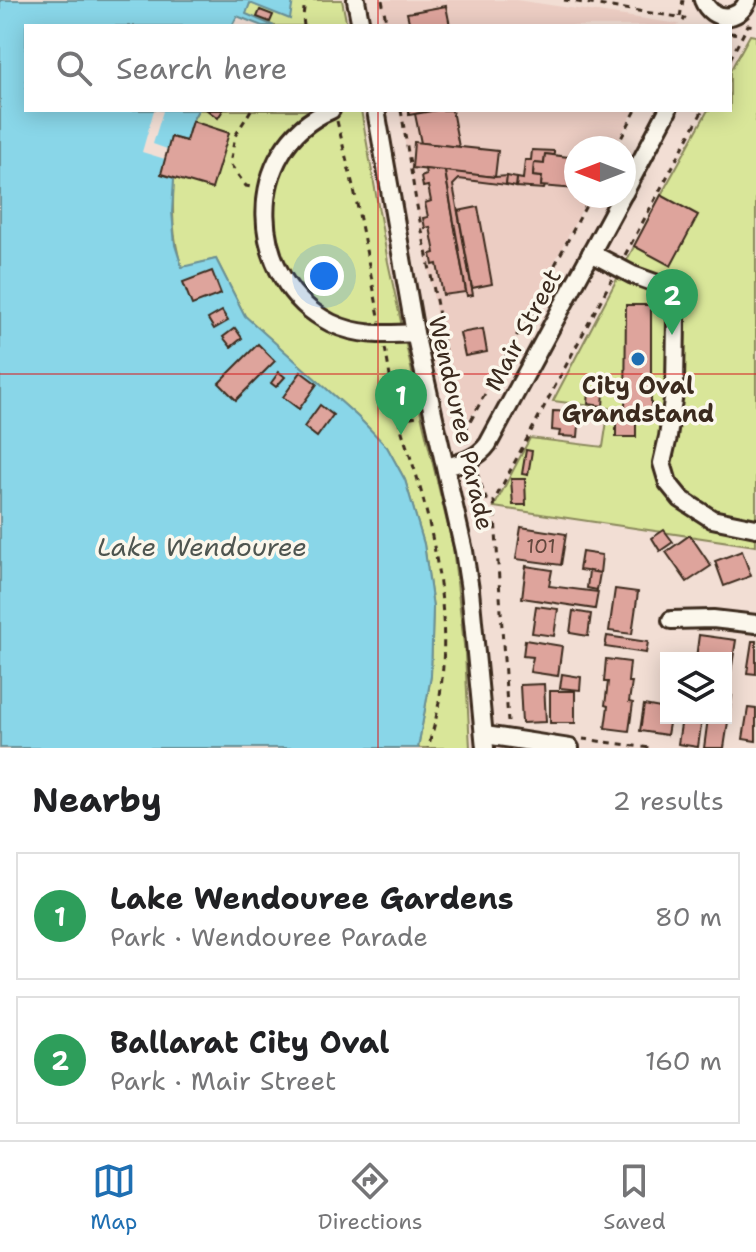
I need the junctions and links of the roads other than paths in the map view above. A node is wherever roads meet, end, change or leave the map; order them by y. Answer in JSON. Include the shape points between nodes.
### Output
{"nodes":[{"id":1,"x":356,"y":0,"type":"edge"},
{"id":2,"x":703,"y":0,"type":"edge"},
{"id":3,"x":748,"y":0,"type":"edge"},
{"id":4,"x":716,"y":21,"type":"edge"},
{"id":5,"x":361,"y":24,"type":"edge"},
{"id":6,"x":329,"y":112,"type":"edge"},
{"id":7,"x":376,"y":112,"type":"edge"},
{"id":8,"x":667,"y":112,"type":"edge"},
{"id":9,"x":636,"y":170,"type":"edge"},
{"id":10,"x":615,"y":208,"type":"edge"},
{"id":11,"x":591,"y":253,"type":"junction"},
{"id":12,"x":415,"y":333,"type":"junction"},
{"id":13,"x":446,"y":467,"type":"junction"},
{"id":14,"x":756,"y":528,"type":"edge"},
{"id":15,"x":671,"y":620,"type":"dead end"},
{"id":16,"x":756,"y":624,"type":"edge"},
{"id":17,"x":485,"y":742,"type":"edge"},
{"id":18,"x":570,"y":748,"type":"edge"}],
"edges":[{"from":1,"to":5,"type":"street"},
{"from":2,"to":4,"type":"street"},
{"from":3,"to":4,"type":"street","via":[[737,14]]},
{"from":6,"to":12,"type":"street","via":[[300,129],[269,181],[266,232],[272,255],[295,295],[331,323],[369,335]]},
{"from":7,"to":12,"type":"street","name":"Wendouree Parade"},
{"from":8,"to":9,"type":"street","name":"Mair Street"},
{"from":10,"to":11,"type":"street","name":"Mair Street"},
{"from":11,"to":13,"type":"street","name":"Mair Street","via":[[488,444],[472,459]]},
{"from":11,"to":14,"type":"street","via":[[669,288],[676,319],[675,385],[662,463],[668,483],[681,499],[712,519]]},
{"from":12,"to":13,"type":"street","name":"Wendouree Parade"},
{"from":13,"to":17,"type":"street","name":"Wendouree Parade","via":[[470,590]]},
{"from":15,"to":16,"type":"street"},
{"from":17,"to":18,"type":"street"}]}
